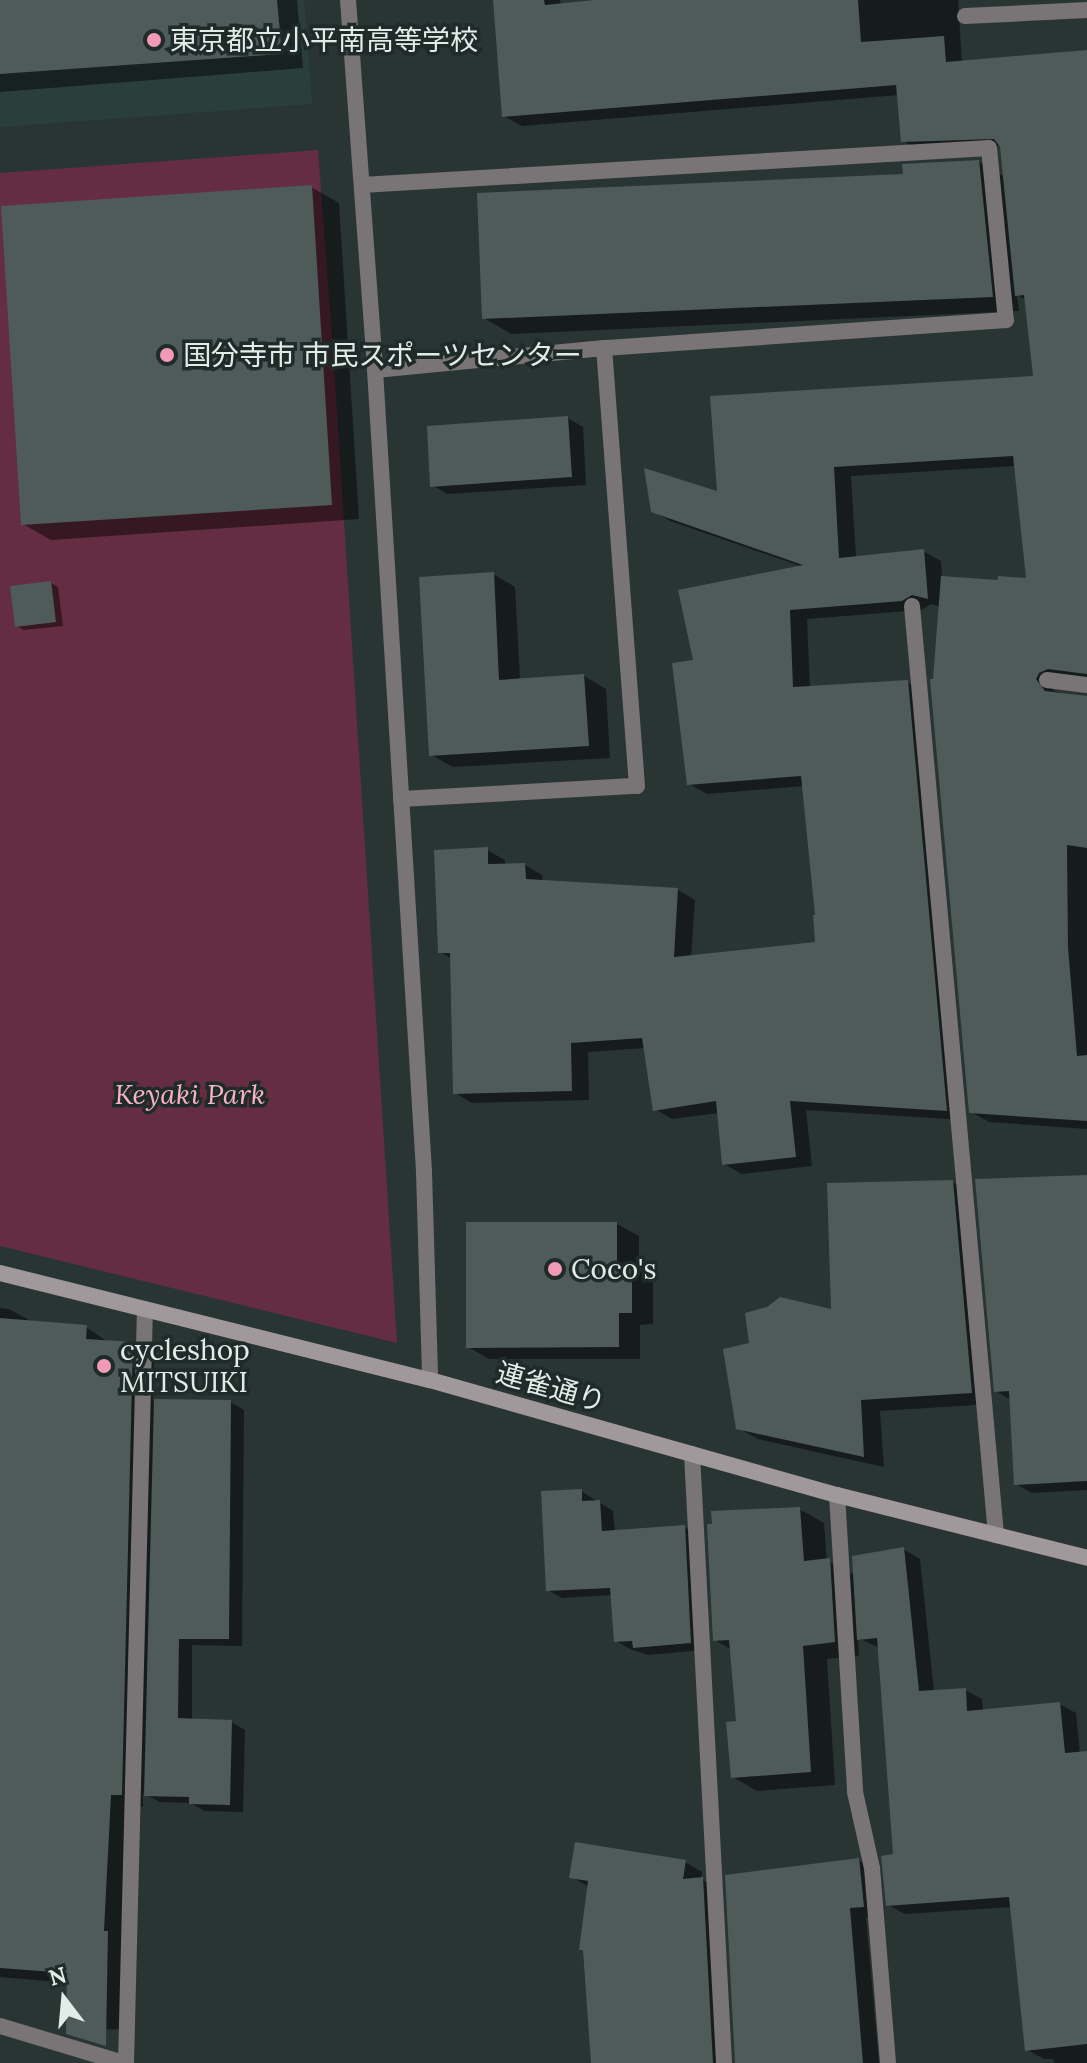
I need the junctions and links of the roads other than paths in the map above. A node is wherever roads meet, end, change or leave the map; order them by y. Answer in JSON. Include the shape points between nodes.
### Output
{"nodes":[{"id":1,"x":348,"y":0,"type":"edge"},
{"id":2,"x":1087,"y":10,"type":"edge"},
{"id":3,"x":965,"y":16,"type":"dead end"},
{"id":4,"x":362,"y":185,"type":"junction"},
{"id":5,"x":604,"y":348,"type":"junction"},
{"id":6,"x":375,"y":370,"type":"junction"},
{"id":7,"x":912,"y":606,"type":"dead end"},
{"id":8,"x":1047,"y":680,"type":"dead end"},
{"id":9,"x":1087,"y":685,"type":"edge"},
{"id":10,"x":401,"y":799,"type":"junction"},
{"id":11,"x":0,"y":1273,"type":"edge"},
{"id":12,"x":145,"y":1309,"type":"junction"},
{"id":13,"x":430,"y":1380,"type":"junction"},
{"id":14,"x":692,"y":1454,"type":"junction"},
{"id":15,"x":837,"y":1495,"type":"junction"},
{"id":16,"x":996,"y":1535,"type":"junction"},
{"id":17,"x":1087,"y":1558,"type":"edge"},
{"id":18,"x":0,"y":2026,"type":"edge"},
{"id":19,"x":124,"y":2063,"type":"edge"},
{"id":20,"x":724,"y":2063,"type":"edge"},
{"id":21,"x":888,"y":2063,"type":"edge"}],
"edges":[{"from":1,"to":4,"type":"street"},
{"from":2,"to":3,"type":"street"},
{"from":4,"to":5,"type":"street","via":[[989,148],[1006,320]]},
{"from":4,"to":6,"type":"street"},
{"from":5,"to":6,"type":"street"},
{"from":5,"to":10,"type":"street","via":[[637,786]]},
{"from":6,"to":10,"type":"street"},
{"from":7,"to":16,"type":"street"},
{"from":8,"to":9,"type":"street"},
{"from":10,"to":13,"type":"street","via":[[424,1172]]},
{"from":11,"to":12,"type":"main road","name":"連雀通り"},
{"from":12,"to":13,"type":"main road","name":"連雀通り"},
{"from":12,"to":19,"type":"street"},
{"from":13,"to":14,"type":"main road","name":"連雀通り"},
{"from":14,"to":15,"type":"main road","name":"連雀通り"},
{"from":14,"to":20,"type":"street"},
{"from":15,"to":16,"type":"main road","name":"連雀通り"},
{"from":15,"to":21,"type":"street","via":[[855,1792],[872,1868]]},
{"from":16,"to":17,"type":"main road","name":"連雀通り"},
{"from":18,"to":19,"type":"street"}]}
